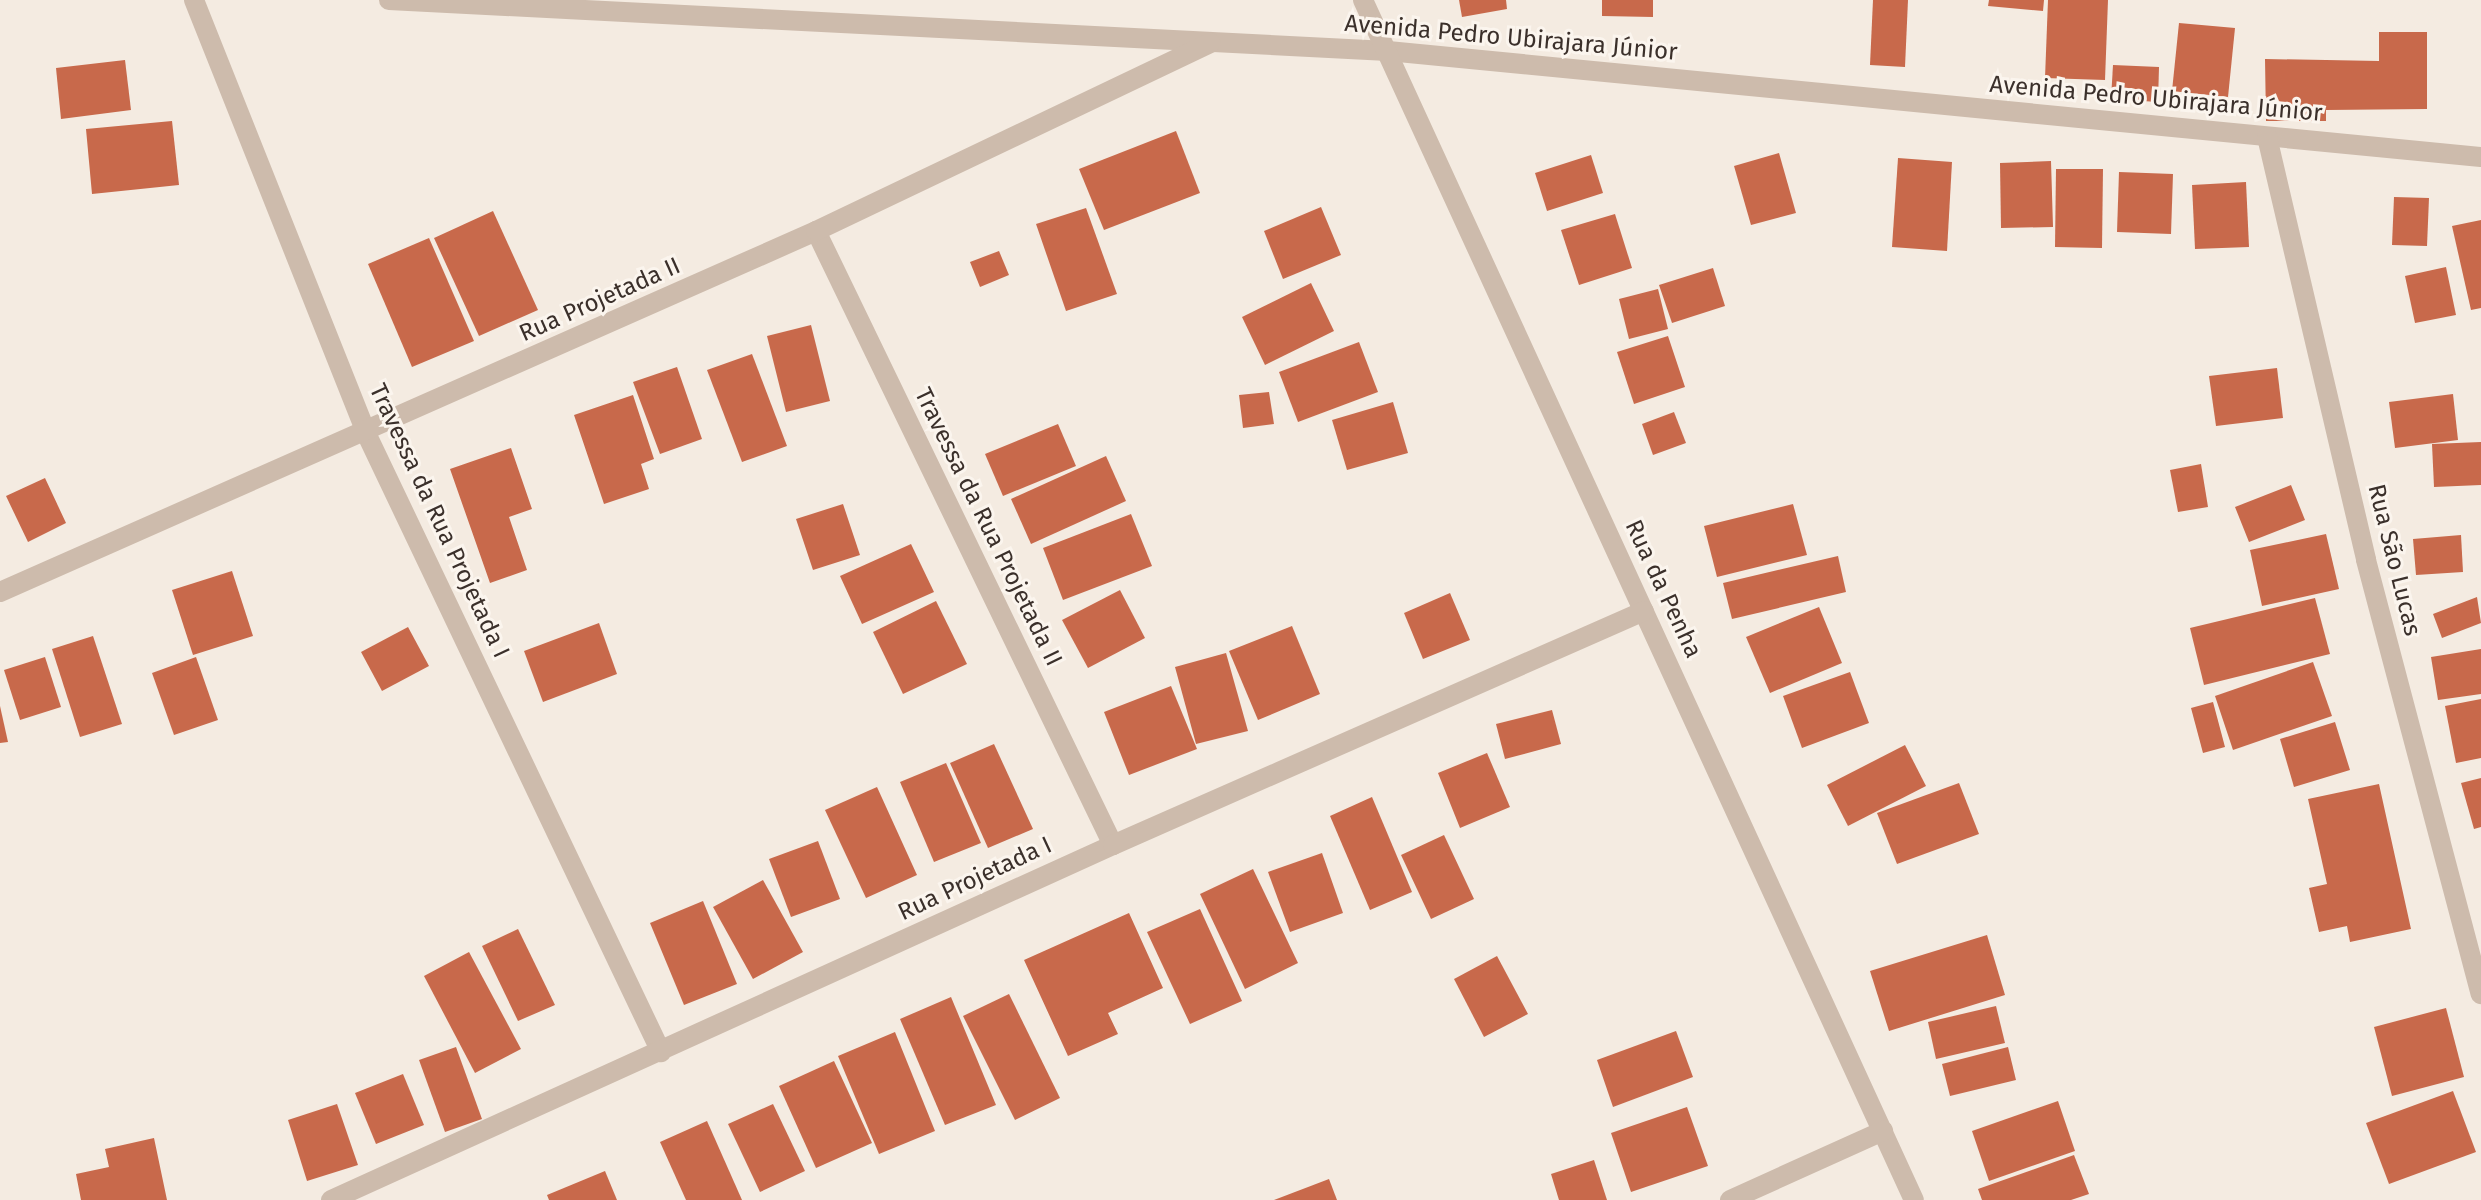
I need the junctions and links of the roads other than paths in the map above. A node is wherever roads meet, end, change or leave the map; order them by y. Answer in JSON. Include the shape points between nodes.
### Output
{"nodes":[{"id":1,"x":194,"y":0,"type":"edge"},
{"id":2,"x":389,"y":0,"type":"edge"},
{"id":3,"x":1363,"y":0,"type":"edge"},
{"id":4,"x":1214,"y":41,"type":"junction"},
{"id":5,"x":1388,"y":51,"type":"junction"},
{"id":6,"x":2267,"y":137,"type":"junction"},
{"id":7,"x":2481,"y":157,"type":"edge"},
{"id":8,"x":816,"y":231,"type":"junction"},
{"id":9,"x":366,"y":433,"type":"junction"},
{"id":10,"x":0,"y":592,"type":"edge"},
{"id":11,"x":1644,"y":611,"type":"junction"},
{"id":12,"x":1113,"y":845,"type":"junction"},
{"id":13,"x":2481,"y":994,"type":"edge"},
{"id":14,"x":661,"y":1052,"type":"junction"},
{"id":15,"x":1883,"y":1131,"type":"junction"},
{"id":16,"x":331,"y":1200,"type":"edge"},
{"id":17,"x":1730,"y":1200,"type":"edge"},
{"id":18,"x":1914,"y":1200,"type":"edge"}],
"edges":[{"from":1,"to":9,"type":"street","name":"Travessa da Rua Projetada I"},
{"from":2,"to":4,"type":"street","name":"Avenida Pedro Ubirajara Júnior"},
{"from":3,"to":5,"type":"street","name":"Rua da Penha"},
{"from":4,"to":5,"type":"street","name":"Avenida Pedro Ubirajara Júnior"},
{"from":4,"to":8,"type":"street","name":"Rua Projetada II"},
{"from":5,"to":6,"type":"street","name":"Avenida Pedro Ubirajara Júnior"},
{"from":5,"to":11,"type":"street","name":"Rua da Penha"},
{"from":6,"to":7,"type":"street","name":"Avenida Pedro Ubirajara Júnior"},
{"from":6,"to":13,"type":"street","name":"Rua São Lucas","via":[[2366,560]]},
{"from":8,"to":9,"type":"street","name":"Rua Projetada II"},
{"from":8,"to":12,"type":"street","name":"Travessa da Rua Projetada II"},
{"from":9,"to":10,"type":"street","name":"Rua Projetada II"},
{"from":9,"to":14,"type":"street","name":"Travessa da Rua Projetada I"},
{"from":11,"to":12,"type":"street","name":"Rua Projetada I"},
{"from":11,"to":15,"type":"street","name":"Rua da Penha"},
{"from":12,"to":14,"type":"street","name":"Rua Projetada I"},
{"from":14,"to":16,"type":"street","name":"Rua Projetada I"},
{"from":15,"to":17,"type":"street"},
{"from":15,"to":18,"type":"street","name":"Rua da Penha"}]}
